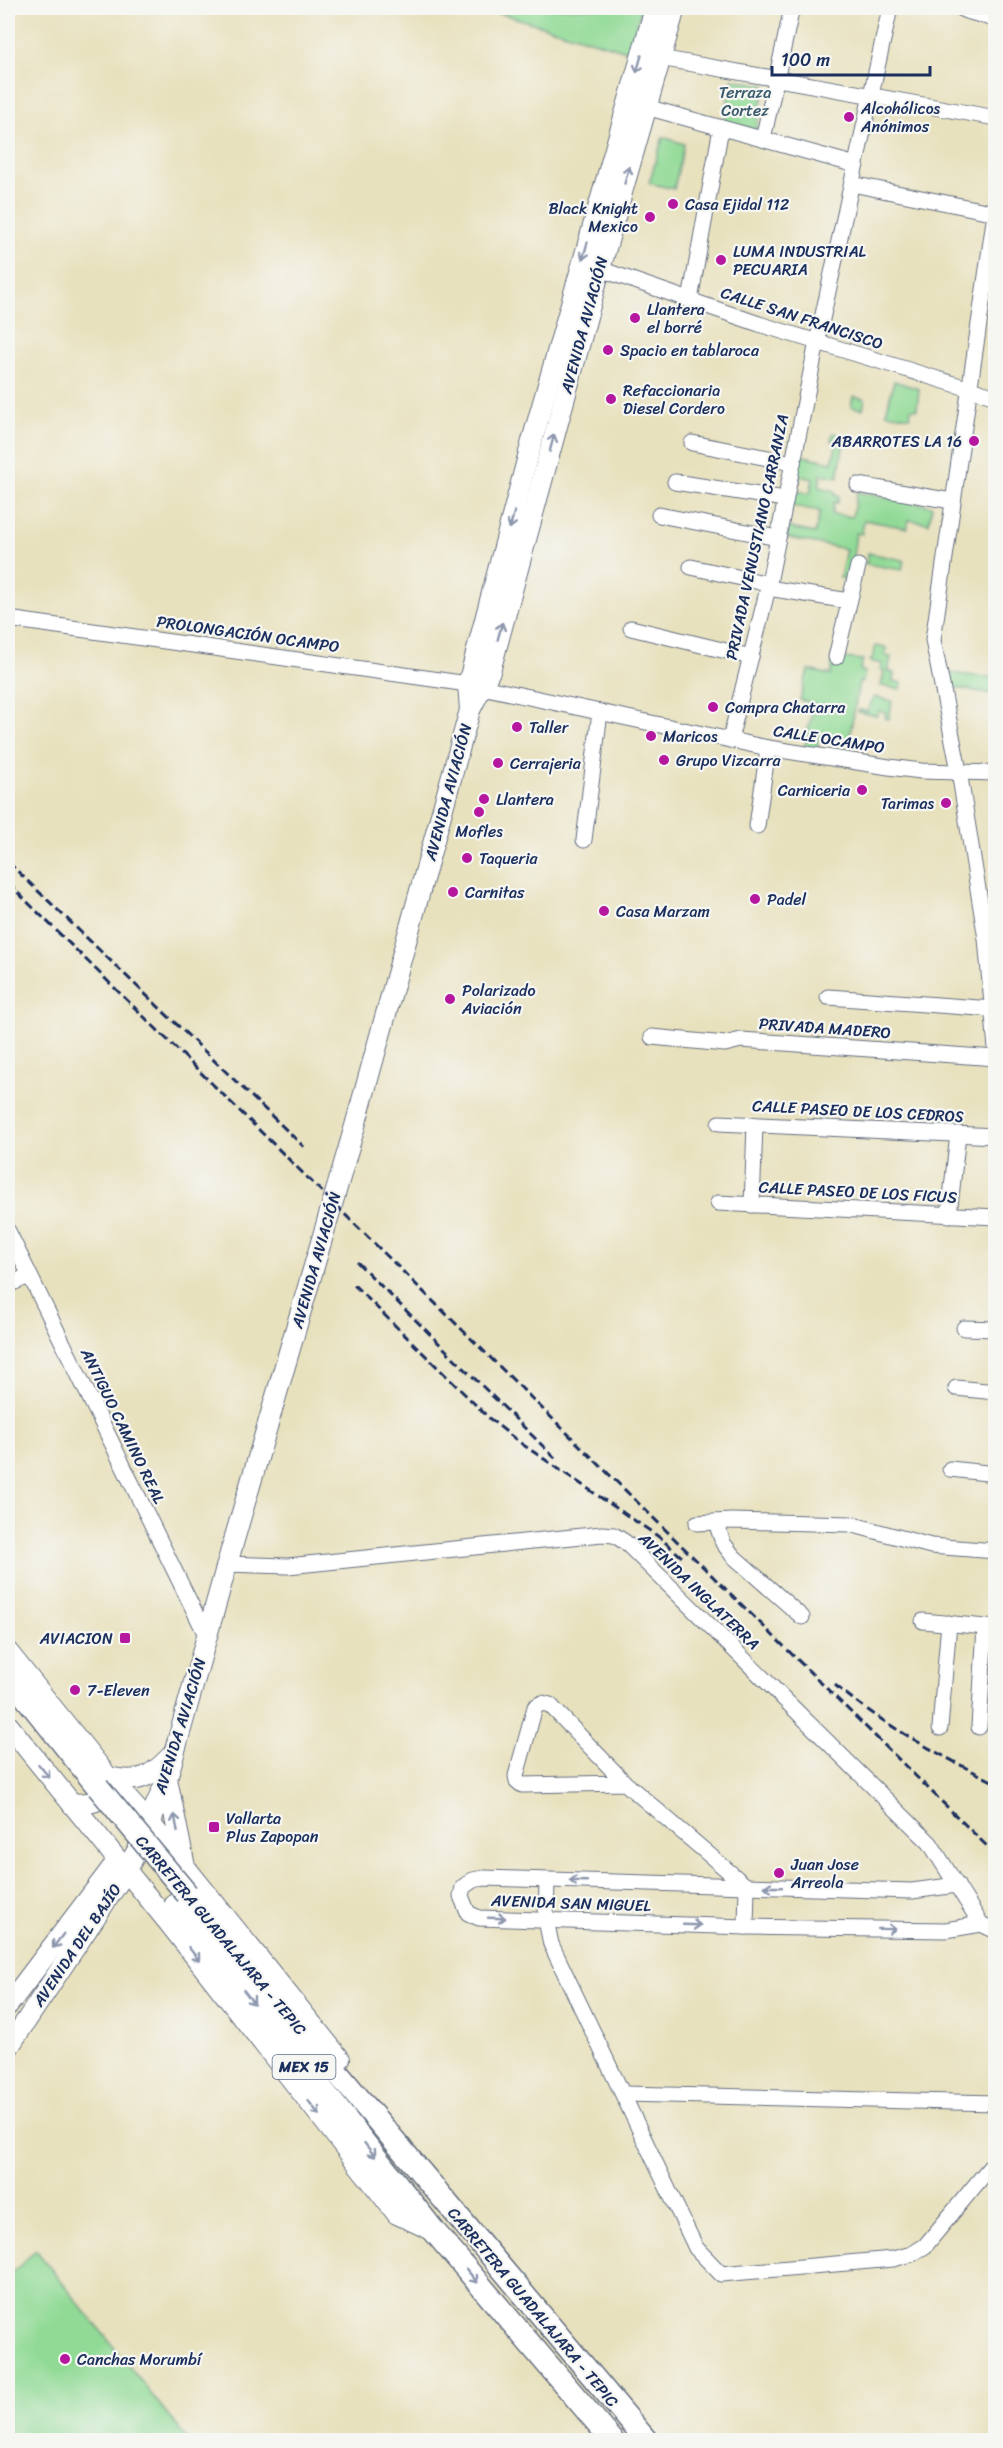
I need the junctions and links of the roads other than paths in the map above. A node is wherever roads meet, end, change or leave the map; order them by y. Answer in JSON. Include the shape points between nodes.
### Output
{"nodes":[{"id":1,"x":655,"y":8,"type":"edge"},
{"id":2,"x":675,"y":8,"type":"edge"},
{"id":3,"x":792,"y":8,"type":"edge"},
{"id":4,"x":890,"y":8,"type":"edge"},
{"id":5,"x":964,"y":8,"type":"edge"},
{"id":6,"x":996,"y":17,"type":"edge"},
{"id":7,"x":660,"y":58,"type":"junction"},
{"id":8,"x":776,"y":79,"type":"junction"},
{"id":9,"x":871,"y":96,"type":"junction"},
{"id":10,"x":646,"y":107,"type":"junction"},
{"id":11,"x":996,"y":118,"type":"edge"},
{"id":12,"x":722,"y":128,"type":"junction"},
{"id":13,"x":763,"y":139,"type":"junction"},
{"id":14,"x":856,"y":165,"type":"junction"},
{"id":15,"x":852,"y":184,"type":"junction"},
{"id":16,"x":995,"y":211,"type":"edge"},
{"id":17,"x":600,"y":269,"type":"junction"},
{"id":18,"x":690,"y":300,"type":"junction"},
{"id":19,"x":817,"y":342,"type":"junction"},
{"id":20,"x":968,"y":389,"type":"junction"},
{"id":21,"x":996,"y":397,"type":"edge"},
{"id":22,"x":692,"y":443,"type":"dead end"},
{"id":23,"x":792,"y":463,"type":"junction"},
{"id":24,"x":675,"y":482,"type":"dead end"},
{"id":25,"x":858,"y":485,"type":"dead end"},
{"id":26,"x":785,"y":499,"type":"junction"},
{"id":27,"x":952,"y":501,"type":"junction"},
{"id":28,"x":659,"y":515,"type":"dead end"},
{"id":29,"x":778,"y":538,"type":"junction"},
{"id":30,"x":858,"y":566,"type":"dead end"},
{"id":31,"x":691,"y":567,"type":"dead end"},
{"id":32,"x":768,"y":586,"type":"junction"},
{"id":33,"x":849,"y":601,"type":"junction"},
{"id":34,"x":8,"y":619,"type":"edge"},
{"id":35,"x":631,"y":628,"type":"dead end"},
{"id":36,"x":751,"y":657,"type":"junction"},
{"id":37,"x":836,"y":657,"type":"dead end"},
{"id":38,"x":476,"y":686,"type":"junction"},
{"id":39,"x":600,"y":712,"type":"junction"},
{"id":40,"x":730,"y":740,"type":"junction"},
{"id":41,"x":768,"y":748,"type":"junction"},
{"id":42,"x":959,"y":771,"type":"junction"},
{"id":43,"x":996,"y":773,"type":"edge"},
{"id":44,"x":758,"y":826,"type":"dead end"},
{"id":45,"x":584,"y":840,"type":"dead end"},
{"id":46,"x":991,"y":940,"type":"edge"},
{"id":47,"x":828,"y":997,"type":"dead end"},
{"id":48,"x":994,"y":1016,"type":"edge"},
{"id":49,"x":652,"y":1036,"type":"dead end"},
{"id":50,"x":996,"y":1048,"type":"edge"},
{"id":51,"x":996,"y":1058,"type":"edge"},
{"id":52,"x":719,"y":1123,"type":"dead end"},
{"id":53,"x":755,"y":1125,"type":"junction"},
{"id":54,"x":958,"y":1134,"type":"junction"},
{"id":55,"x":996,"y":1136,"type":"edge"},
{"id":56,"x":718,"y":1203,"type":"dead end"},
{"id":57,"x":752,"y":1205,"type":"junction"},
{"id":58,"x":949,"y":1215,"type":"junction"},
{"id":59,"x":996,"y":1217,"type":"edge"},
{"id":60,"x":8,"y":1231,"type":"edge"},
{"id":61,"x":29,"y":1276,"type":"junction"},
{"id":62,"x":8,"y":1285,"type":"edge"},
{"id":63,"x":964,"y":1328,"type":"dead end"},
{"id":64,"x":996,"y":1329,"type":"edge"},
{"id":65,"x":956,"y":1388,"type":"dead end"},
{"id":66,"x":996,"y":1392,"type":"edge"},
{"id":67,"x":951,"y":1469,"type":"dead end"},
{"id":68,"x":996,"y":1474,"type":"edge"},
{"id":69,"x":716,"y":1522,"type":"junction"},
{"id":70,"x":697,"y":1523,"type":"dead end"},
{"id":71,"x":996,"y":1551,"type":"edge"},
{"id":72,"x":227,"y":1564,"type":"junction"},
{"id":73,"x":802,"y":1617,"type":"dead end"},
{"id":74,"x":922,"y":1621,"type":"dead end"},
{"id":75,"x":949,"y":1623,"type":"junction"},
{"id":76,"x":990,"y":1627,"type":"edge"},
{"id":77,"x":207,"y":1637,"type":"junction"},
{"id":78,"x":8,"y":1652,"type":"edge"},
{"id":79,"x":8,"y":1675,"type":"edge"},
{"id":80,"x":8,"y":1700,"type":"edge"},
{"id":81,"x":8,"y":1725,"type":"edge"},
{"id":82,"x":979,"y":1727,"type":"dead end"},
{"id":83,"x":940,"y":1728,"type":"dead end"},
{"id":84,"x":174,"y":1753,"type":"junction"},
{"id":85,"x":167,"y":1779,"type":"junction"},
{"id":86,"x":625,"y":1783,"type":"junction"},
{"id":87,"x":91,"y":1791,"type":"junction"},
{"id":88,"x":150,"y":1816,"type":"junction"},
{"id":89,"x":122,"y":1866,"type":"junction"},
{"id":90,"x":186,"y":1867,"type":"junction"},
{"id":91,"x":547,"y":1881,"type":"junction"},
{"id":92,"x":957,"y":1885,"type":"junction"},
{"id":93,"x":747,"y":1887,"type":"junction"},
{"id":94,"x":184,"y":1903,"type":"junction"},
{"id":95,"x":546,"y":1920,"type":"junction"},
{"id":96,"x":981,"y":1923,"type":"junction"},
{"id":97,"x":746,"y":1927,"type":"junction"},
{"id":98,"x":996,"y":1930,"type":"edge"},
{"id":99,"x":8,"y":2005,"type":"edge"},
{"id":100,"x":8,"y":2048,"type":"edge"},
{"id":101,"x":624,"y":2094,"type":"junction"},
{"id":102,"x":996,"y":2103,"type":"edge"},
{"id":103,"x":996,"y":2160,"type":"edge"},
{"id":104,"x":612,"y":2440,"type":"edge"},
{"id":105,"x":646,"y":2440,"type":"edge"}],
"edges":[{"from":1,"to":38,"type":"main road","name":"AVENIDA AVIACIÓN","one_way":true,"via":[[532,441]]},
{"from":2,"to":7,"type":"main road","name":"AVENIDA AVIACIÓN"},
{"from":3,"to":8,"type":"street"},
{"from":4,"to":9,"type":"street","name":"PRIVADA VENUSTIANO CARRANZA"},
{"from":5,"to":6,"type":"main road"},
{"from":7,"to":8,"type":"street"},
{"from":7,"to":10,"type":"main road","name":"AVENIDA AVIACIÓN"},
{"from":8,"to":9,"type":"street"},
{"from":8,"to":13,"type":"street"},
{"from":9,"to":11,"type":"street"},
{"from":9,"to":14,"type":"street","name":"PRIVADA VENUSTIANO CARRANZA"},
{"from":10,"to":12,"type":"street"},
{"from":17,"to":10,"type":"main road","name":"AVENIDA AVIACIÓN","one_way":true},
{"from":12,"to":13,"type":"street"},
{"from":12,"to":18,"type":"street"},
{"from":13,"to":14,"type":"street"},
{"from":14,"to":15,"type":"street","name":"PRIVADA VENUSTIANO CARRANZA"},
{"from":15,"to":16,"type":"street"},
{"from":15,"to":19,"type":"street","name":"PRIVADA VENUSTIANO CARRANZA"},
{"from":16,"to":20,"type":"street"},
{"from":17,"to":18,"type":"street","name":"CALLE SAN FRANCISCO"},
{"from":38,"to":17,"type":"main road","name":"AVENIDA AVIACIÓN","one_way":true,"via":[[490,671]]},
{"from":18,"to":19,"type":"street","name":"CALLE SAN FRANCISCO"},
{"from":19,"to":20,"type":"street","name":"CALLE SAN FRANCISCO"},
{"from":19,"to":23,"type":"street","name":"PRIVADA VENUSTIANO CARRANZA"},
{"from":20,"to":21,"type":"street","name":"CALLE SAN FRANCISCO"},
{"from":20,"to":27,"type":"street"},
{"from":22,"to":23,"type":"street"},
{"from":23,"to":26,"type":"street","name":"PRIVADA VENUSTIANO CARRANZA"},
{"from":24,"to":26,"type":"street"},
{"from":25,"to":27,"type":"street"},
{"from":26,"to":29,"type":"street","name":"PRIVADA VENUSTIANO CARRANZA"},
{"from":27,"to":42,"type":"street","via":[[933,640]]},
{"from":28,"to":29,"type":"street"},
{"from":29,"to":32,"type":"street","name":"PRIVADA VENUSTIANO CARRANZA"},
{"from":30,"to":33,"type":"street"},
{"from":31,"to":32,"type":"street"},
{"from":32,"to":33,"type":"street"},
{"from":32,"to":36,"type":"street","name":"PRIVADA VENUSTIANO CARRANZA"},
{"from":33,"to":37,"type":"street"},
{"from":34,"to":38,"type":"street","name":"PROLONGACIÓN OCAMPO"},
{"from":35,"to":36,"type":"street"},
{"from":36,"to":40,"type":"street","name":"PRIVADA VENUSTIANO CARRANZA"},
{"from":38,"to":39,"type":"street","name":"CALLE OCAMPO"},
{"from":38,"to":72,"type":"main road","name":"AVENIDA AVIACIÓN","via":[[321,1244]]},
{"from":39,"to":40,"type":"street","name":"CALLE OCAMPO"},
{"from":39,"to":45,"type":"street"},
{"from":40,"to":41,"type":"street","name":"CALLE OCAMPO"},
{"from":41,"to":42,"type":"street","name":"CALLE OCAMPO","via":[[899,768]]},
{"from":41,"to":44,"type":"street"},
{"from":42,"to":43,"type":"street","name":"CALLE OCAMPO"},
{"from":42,"to":46,"type":"street"},
{"from":46,"to":48,"type":"street"},
{"from":47,"to":48,"type":"street"},
{"from":48,"to":50,"type":"street"},
{"from":49,"to":51,"type":"street","name":"PRIVADA MADERO","via":[[725,1044],[741,1040]]},
{"from":52,"to":53,"type":"street","name":"CALLE PASEO DE LOS CEDROS"},
{"from":53,"to":54,"type":"street","name":"CALLE PASEO DE LOS CEDROS"},
{"from":53,"to":57,"type":"street"},
{"from":54,"to":55,"type":"street","name":"CALLE PASEO DE LOS CEDROS"},
{"from":54,"to":58,"type":"street"},
{"from":56,"to":57,"type":"street","name":"CALLE PASEO DE LOS FICUS"},
{"from":57,"to":58,"type":"street","name":"CALLE PASEO DE LOS FICUS"},
{"from":58,"to":59,"type":"street","name":"CALLE PASEO DE LOS FICUS"},
{"from":60,"to":61,"type":"street","name":"ANTIGUO CAMINO REAL"},
{"from":61,"to":62,"type":"street"},
{"from":61,"to":77,"type":"street","name":"ANTIGUO CAMINO REAL"},
{"from":63,"to":64,"type":"street"},
{"from":65,"to":66,"type":"street"},
{"from":67,"to":68,"type":"street"},
{"from":69,"to":70,"type":"street"},
{"from":69,"to":71,"type":"street","via":[[850,1524],[931,1546]]},
{"from":69,"to":73,"type":"street","via":[[723,1543],[733,1556]]},
{"from":72,"to":77,"type":"main road","name":"AVENIDA AVIACIÓN"},
{"from":72,"to":92,"type":"street","name":"AVENIDA INGLATERRA","via":[[288,1566],[614,1535],[930,1843]]},
{"from":74,"to":75,"type":"street"},
{"from":75,"to":76,"type":"street"},
{"from":75,"to":83,"type":"street"},
{"from":76,"to":82,"type":"street"},
{"from":77,"to":84,"type":"main road","name":"AVENIDA AVIACIÓN"},
{"from":78,"to":87,"type":"main road"},
{"from":79,"to":87,"type":"highway","name":"CARRETERA GUADALAJARA - TEPIC","number":"MEX 15"},
{"from":80,"to":87,"type":"highway","name":"CARRETERA GUADALAJARA - TEPIC","number":"MEX 15"},
{"from":81,"to":87,"type":"main road","one_way":true},
{"from":84,"to":85,"type":"main road","name":"AVENIDA AVIACIÓN"},
{"from":84,"to":87,"type":"main road","via":[[144,1778]]},
{"from":85,"to":88,"type":"main road","name":"AVENIDA AVIACIÓN"},
{"from":90,"to":85,"type":"main road","one_way":true},
{"from":86,"to":86,"type":"street","via":[[550,1705],[542,1703],[535,1707],[516,1776],[519,1783]]},
{"from":86,"to":93,"type":"street"},
{"from":87,"to":88,"type":"main road"},
{"from":87,"to":89,"type":"main road"},
{"from":87,"to":94,"type":"highway","name":"CARRETERA GUADALAJARA - TEPIC","number":"MEX 15","bridge":true},
{"from":88,"to":89,"type":"main road","name":"AVENIDA AVIACIÓN"},
{"from":88,"to":90,"type":"main road"},
{"from":89,"to":94,"type":"main road"},
{"from":89,"to":99,"type":"main road","name":"AVENIDA DEL BAJÍO","one_way":true},
{"from":89,"to":100,"type":"main road","name":"AVENIDA DEL BAJÍO"},
{"from":90,"to":94,"type":"main road"},
{"from":93,"to":91,"type":"street","name":"AVENIDA SAN MIGUEL","one_way":true},
{"from":91,"to":95,"type":"street"},
{"from":91,"to":95,"type":"street","name":"AVENIDA SAN MIGUEL","one_way":true,"via":[[484,1878],[463,1887],[461,1896],[468,1913],[478,1918]]},
{"from":92,"to":93,"type":"street","name":"AVENIDA SAN MIGUEL","one_way":true,"via":[[912,1891]]},
{"from":92,"to":96,"type":"street","name":"AVENIDA INGLATERRA"},
{"from":93,"to":97,"type":"street"},
{"from":94,"to":104,"type":"highway","name":"CARRETERA GUADALAJARA - TEPIC","number":"MEX 15","one_way":true,"via":[[434,2231]]},
{"from":94,"to":105,"type":"highway","name":"CARRETERA GUADALAJARA - TEPIC","number":"MEX 15"},
{"from":95,"to":97,"type":"street","name":"AVENIDA SAN MIGUEL","one_way":true},
{"from":95,"to":101,"type":"street","via":[[551,1944]]},
{"from":97,"to":96,"type":"street","name":"AVENIDA SAN MIGUEL","one_way":true,"via":[[946,1930]]},
{"from":96,"to":98,"type":"street"},
{"from":101,"to":102,"type":"street"},
{"from":101,"to":103,"type":"street","via":[[696,2248],[721,2274],[912,2254],[925,2246]]}]}
